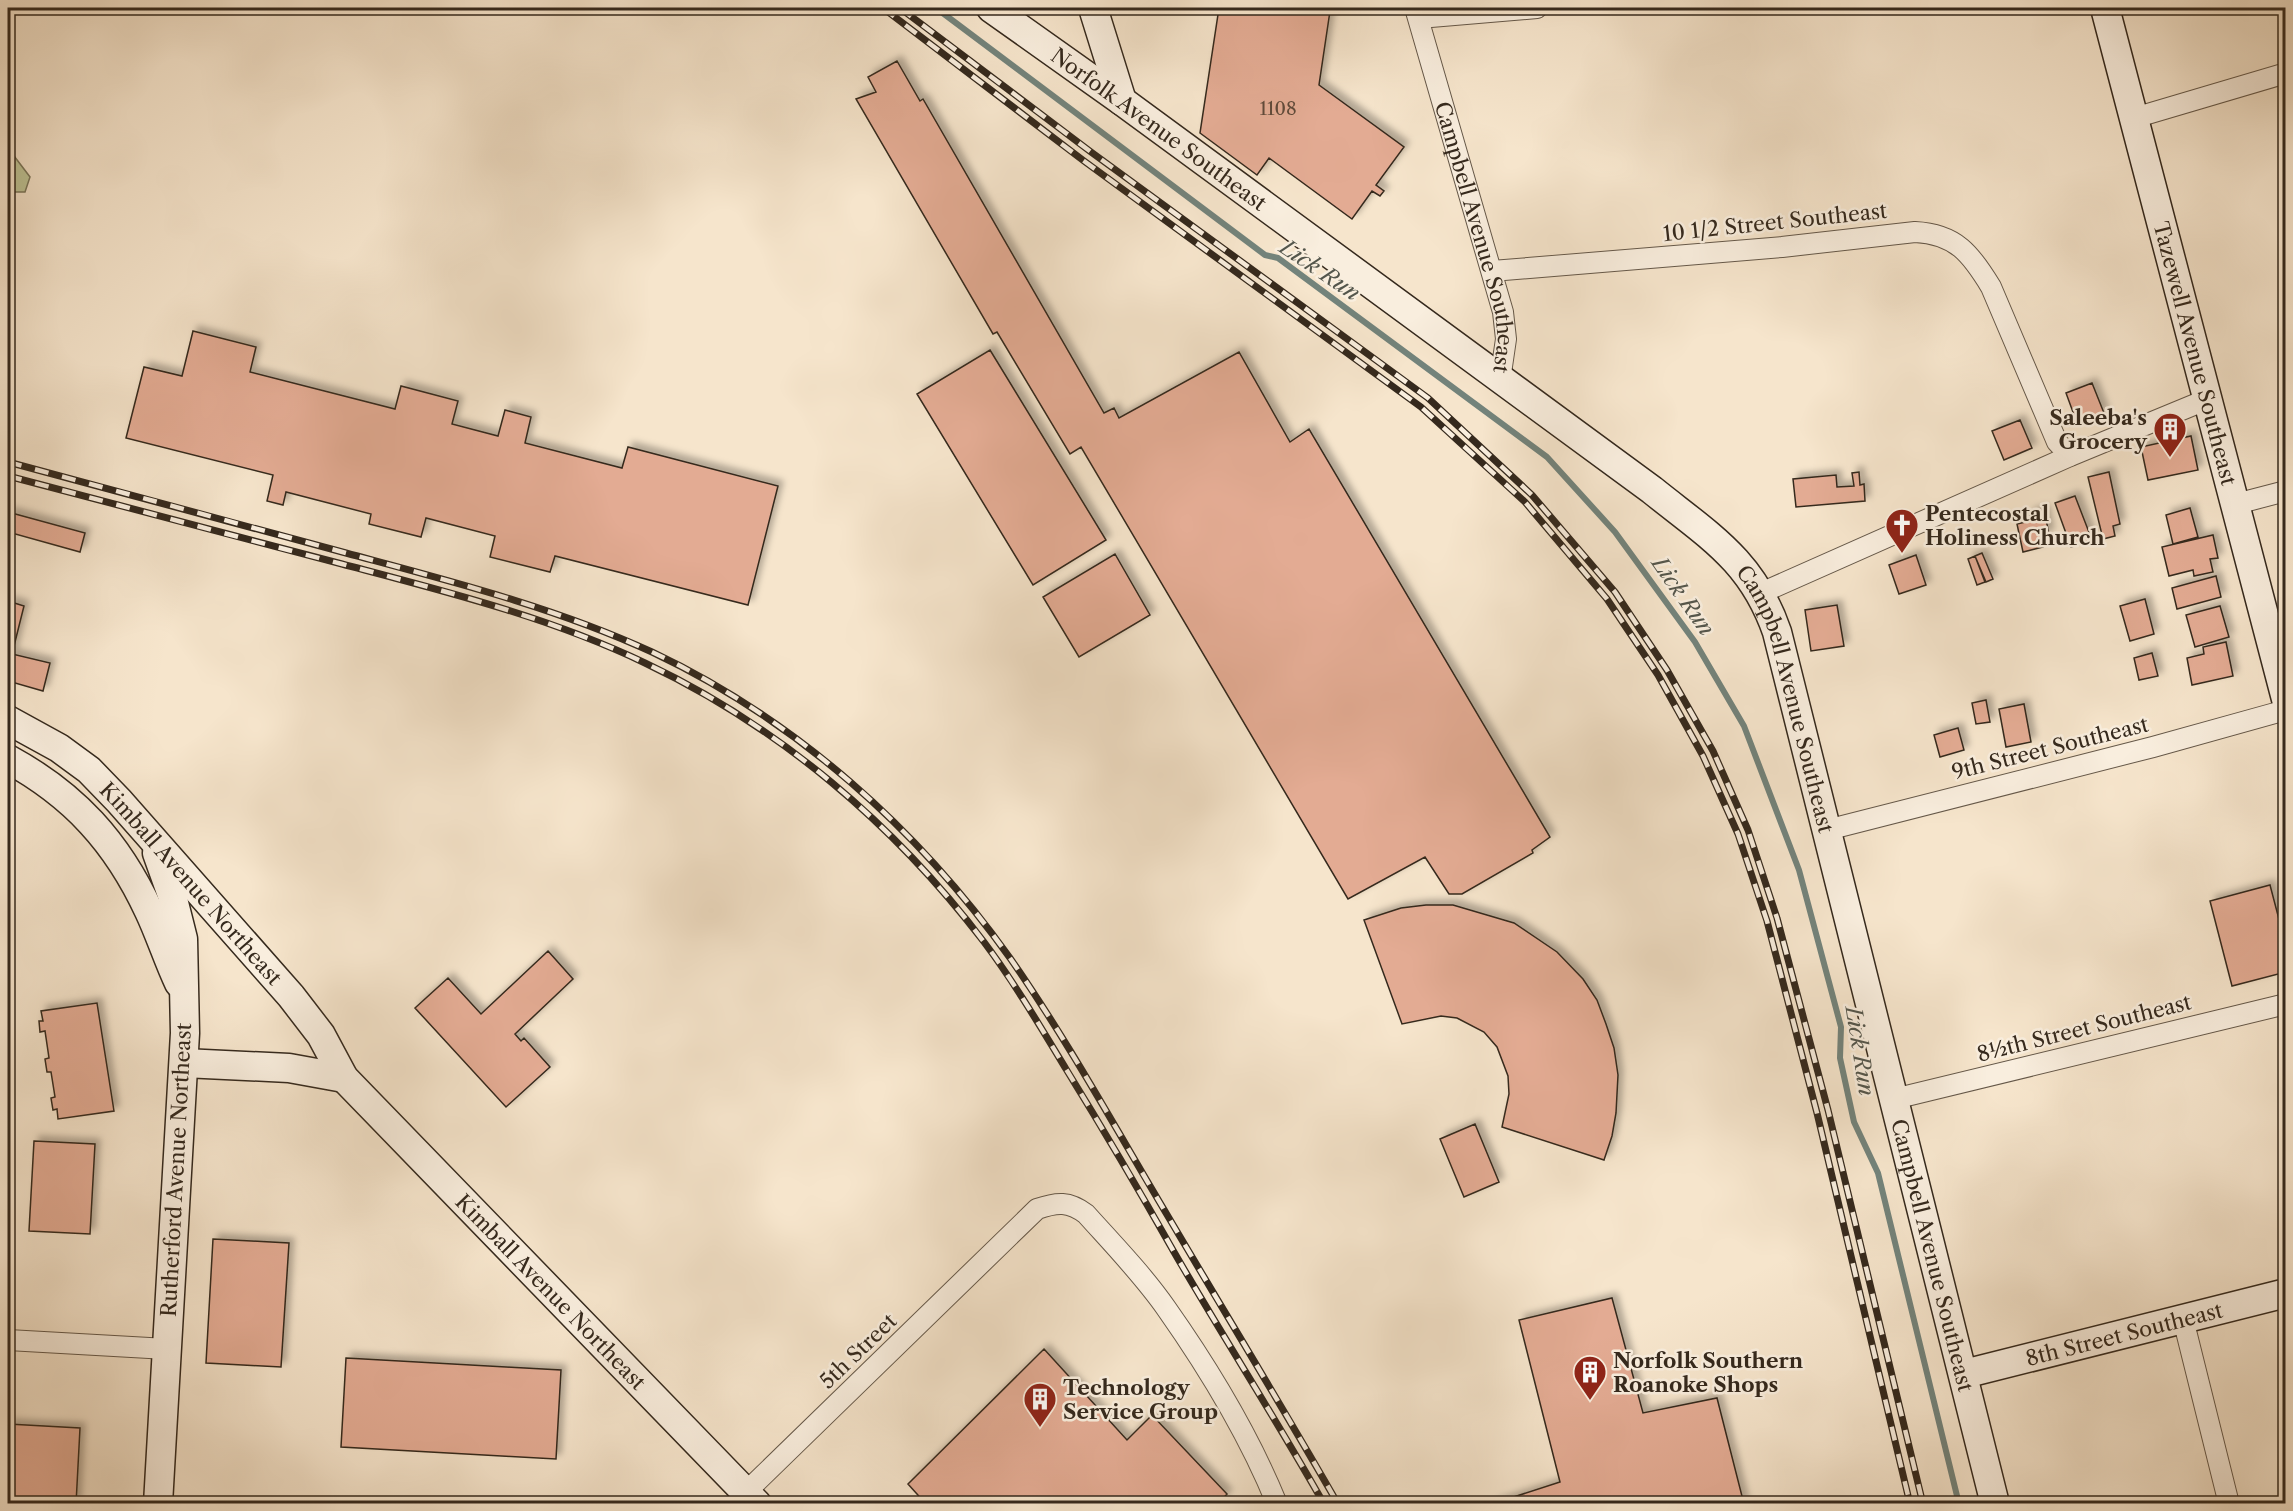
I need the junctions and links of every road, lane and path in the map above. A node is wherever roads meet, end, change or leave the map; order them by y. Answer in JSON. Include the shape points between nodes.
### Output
{"nodes":[{"id":1,"x":991,"y":8,"type":"edge"},
{"id":2,"x":1093,"y":8,"type":"edge"},
{"id":3,"x":1536,"y":8,"type":"edge"},
{"id":4,"x":2105,"y":8,"type":"edge"},
{"id":5,"x":1417,"y":13,"type":"edge"},
{"id":6,"x":2286,"y":73,"type":"edge"},
{"id":7,"x":1122,"y":101,"type":"junction"},
{"id":8,"x":2134,"y":118,"type":"junction"},
{"id":9,"x":1492,"y":271,"type":"junction"},
{"id":10,"x":1500,"y":380,"type":"junction"},
{"id":11,"x":2208,"y":399,"type":"junction"},
{"id":12,"x":2070,"y":456,"type":"junction"},
{"id":13,"x":2286,"y":491,"type":"edge"},
{"id":14,"x":2236,"y":504,"type":"junction"},
{"id":15,"x":1761,"y":593,"type":"junction"},
{"id":16,"x":2286,"y":699,"type":"edge"},
{"id":17,"x":2286,"y":710,"type":"edge"},
{"id":18,"x":8,"y":720,"type":"edge"},
{"id":19,"x":8,"y":759,"type":"edge"},
{"id":20,"x":1827,"y":830,"type":"junction"},
{"id":21,"x":153,"y":840,"type":"junction"},
{"id":22,"x":182,"y":991,"type":"junction"},
{"id":23,"x":2286,"y":1004,"type":"edge"},
{"id":24,"x":184,"y":1063,"type":"junction"},
{"id":25,"x":344,"y":1078,"type":"junction"},
{"id":26,"x":1894,"y":1099,"type":"junction"},
{"id":27,"x":2286,"y":1293,"type":"edge"},
{"id":28,"x":2183,"y":1319,"type":"junction"},
{"id":29,"x":8,"y":1340,"type":"edge"},
{"id":30,"x":167,"y":1349,"type":"junction"},
{"id":31,"x":1964,"y":1374,"type":"junction"},
{"id":32,"x":752,"y":1498,"type":"edge"},
{"id":33,"x":158,"y":1503,"type":"edge"},
{"id":34,"x":1277,"y":1503,"type":"edge"},
{"id":35,"x":1995,"y":1503,"type":"edge"},
{"id":36,"x":2229,"y":1503,"type":"edge"}],
"edges":[{"from":1,"to":7,"type":"street","name":"Norfolk Avenue Southeast"},
{"from":2,"to":7,"type":"street"},
{"from":3,"to":5,"type":"street"},
{"from":4,"to":8,"type":"street","name":"Tazewell Avenue Southeast"},
{"from":5,"to":9,"type":"street","name":"Campbell Avenue Southeast"},
{"from":6,"to":8,"type":"street"},
{"from":7,"to":10,"type":"street","name":"Norfolk Avenue Southeast"},
{"from":8,"to":11,"type":"street","name":"Tazewell Avenue Southeast"},
{"from":9,"to":10,"type":"street","name":"Campbell Avenue Southeast","via":[[1506,339]]},
{"from":9,"to":12,"type":"street","name":"10 1/2 Street Southeast","via":[[1932,232],[1961,247],[1977,264],[1991,287],[2057,442]]},
{"from":10,"to":15,"type":"street","name":"Campbell Avenue Southeast","via":[[1726,549]]},
{"from":11,"to":12,"type":"street"},
{"from":11,"to":14,"type":"street","name":"Tazewell Avenue Southeast"},
{"from":12,"to":15,"type":"street"},
{"from":13,"to":14,"type":"street"},
{"from":14,"to":16,"type":"street","name":"Tazewell Avenue Southeast"},
{"from":15,"to":20,"type":"street","name":"Campbell Avenue Southeast","via":[[1777,632]]},
{"from":17,"to":20,"type":"street","name":"9th Street Southeast"},
{"from":18,"to":21,"type":"street","name":"Kimball Avenue Northeast","via":[[89,770]]},
{"from":19,"to":22,"type":"street","name":"Kimball Avenue Northeast","via":[[63,795],[105,837],[138,888]]},
{"from":20,"to":26,"type":"street","name":"Campbell Avenue Southeast"},
{"from":21,"to":22,"type":"street","name":"Rutherford Avenue Northeast","via":[[183,939]]},
{"from":21,"to":25,"type":"street","name":"Kimball Avenue Northeast","via":[[291,996],[321,1035]]},
{"from":22,"to":24,"type":"street","name":"Rutherford Avenue Northeast"},
{"from":23,"to":26,"type":"street","name":"8½th Street Southeast"},
{"from":24,"to":25,"type":"street","via":[[289,1068]]},
{"from":24,"to":30,"type":"street","name":"Rutherford Avenue Northeast"},
{"from":25,"to":32,"type":"street","name":"Kimball Avenue Northeast"},
{"from":26,"to":31,"type":"street","name":"Campbell Avenue Southeast"},
{"from":27,"to":28,"type":"street","name":"8th Street Southeast"},
{"from":28,"to":31,"type":"street","name":"8th Street Southeast"},
{"from":28,"to":36,"type":"street"},
{"from":29,"to":30,"type":"street"},
{"from":30,"to":33,"type":"street","name":"Rutherford Avenue Northeast"},
{"from":31,"to":35,"type":"street","name":"Campbell Avenue Southeast"},
{"from":32,"to":34,"type":"street","name":"5th Street","via":[[1037,1209],[1065,1203],[1086,1214],[1166,1307],[1230,1408]]}]}
